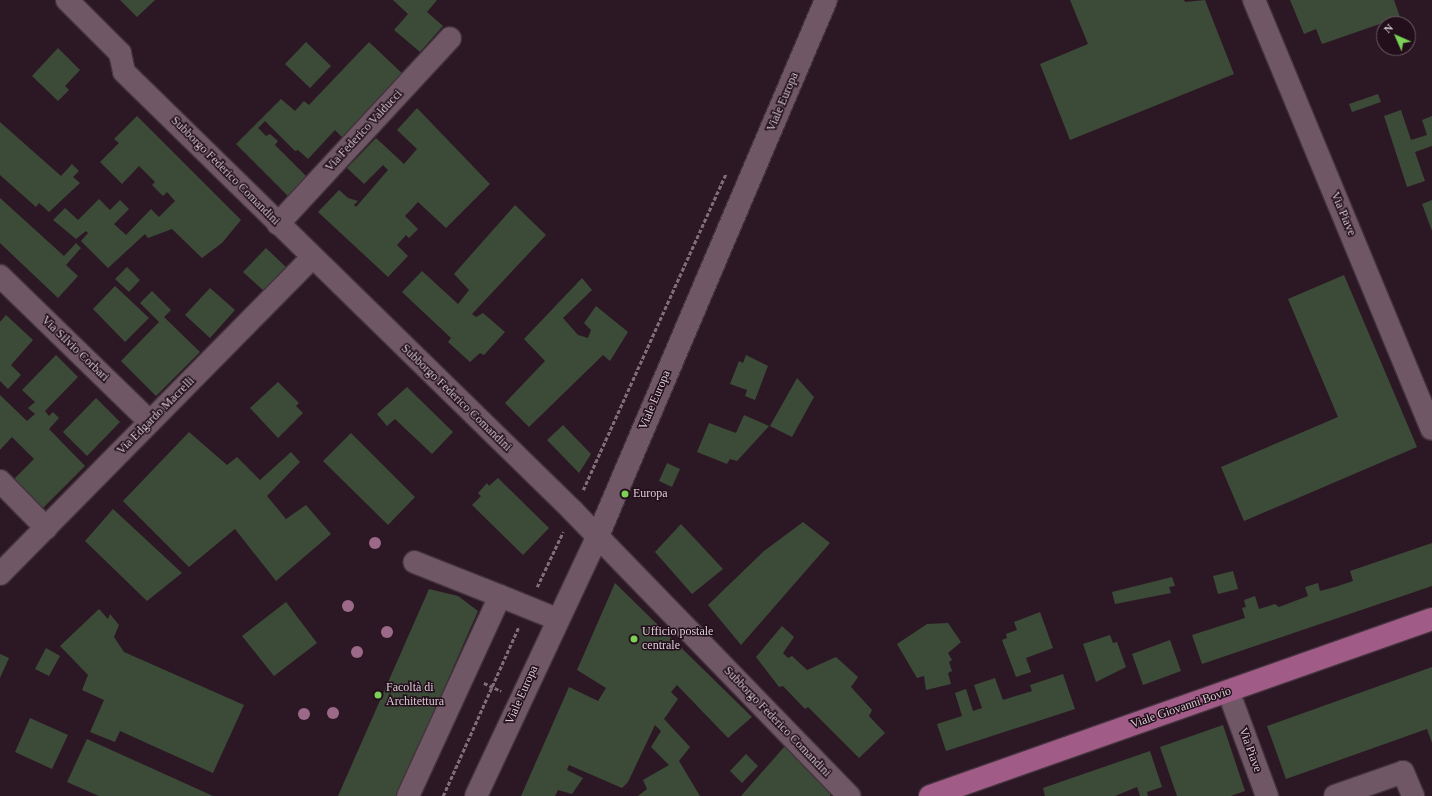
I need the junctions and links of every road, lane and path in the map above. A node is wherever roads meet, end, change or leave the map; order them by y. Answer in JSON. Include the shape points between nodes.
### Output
{"nodes":[{"id":1,"x":67,"y":0,"type":"edge"},
{"id":2,"x":826,"y":0,"type":"edge"},
{"id":3,"x":1254,"y":0,"type":"edge"},
{"id":4,"x":450,"y":38,"type":"dead end"},
{"id":5,"x":726,"y":173,"type":"dead end"},
{"id":6,"x":278,"y":224,"type":"junction"},
{"id":7,"x":312,"y":258,"type":"junction"},
{"id":8,"x":0,"y":276,"type":"edge"},
{"id":9,"x":150,"y":422,"type":"junction"},
{"id":10,"x":1432,"y":429,"type":"edge"},
{"id":11,"x":0,"y":482,"type":"edge"},
{"id":12,"x":573,"y":511,"type":"junction"},
{"id":13,"x":46,"y":528,"type":"junction"},
{"id":14,"x":597,"y":538,"type":"junction"},
{"id":15,"x":414,"y":562,"type":"dead end"},
{"id":16,"x":0,"y":574,"type":"edge"},
{"id":17,"x":500,"y":596,"type":"junction"},
{"id":18,"x":527,"y":608,"type":"junction"},
{"id":19,"x":556,"y":619,"type":"junction"},
{"id":20,"x":1432,"y":619,"type":"edge"},
{"id":21,"x":464,"y":674,"type":"junction"},
{"id":22,"x":491,"y":687,"type":"junction"},
{"id":23,"x":520,"y":698,"type":"junction"},
{"id":24,"x":1234,"y":704,"type":"dead end"},
{"id":25,"x":408,"y":796,"type":"edge"},
{"id":26,"x":443,"y":796,"type":"edge"},
{"id":27,"x":476,"y":796,"type":"edge"},
{"id":28,"x":849,"y":796,"type":"edge"},
{"id":29,"x":930,"y":796,"type":"edge"},
{"id":30,"x":1267,"y":796,"type":"edge"},
{"id":31,"x":1335,"y":796,"type":"edge"},
{"id":32,"x":1413,"y":796,"type":"edge"}],
"edges":[{"from":1,"to":6,"type":"street","name":"Subborgo Federico Comandini","via":[[120,53],[124,72]]},
{"from":2,"to":14,"type":"street","name":"Viale Europa"},
{"from":3,"to":10,"type":"street","name":"Via Piave"},
{"from":4,"to":6,"type":"street","name":"Via Federico Valducci"},
{"from":5,"to":12,"type":"path"},
{"from":6,"to":7,"type":"street","name":"Subborgo Federico Comandini"},
{"from":7,"to":9,"type":"street","name":"Via Edgardo Macrelli"},
{"from":7,"to":12,"type":"street","name":"Subborgo Federico Comandini"},
{"from":8,"to":9,"type":"street","name":"Via Silvio Corbari"},
{"from":9,"to":13,"type":"street","name":"Via Edgardo Macrelli"},
{"from":11,"to":13,"type":"street"},
{"from":12,"to":14,"type":"street","name":"Subborgo Federico Comandini"},
{"from":12,"to":18,"type":"path"},
{"from":13,"to":16,"type":"street","name":"Via Edgardo Macrelli"},
{"from":14,"to":19,"type":"street","name":"Viale Europa"},
{"from":14,"to":28,"type":"street","name":"Subborgo Federico Comandini"},
{"from":15,"to":17,"type":"street"},
{"from":17,"to":18,"type":"street"},
{"from":17,"to":21,"type":"street"},
{"from":18,"to":19,"type":"street"},
{"from":18,"to":22,"type":"path"},
{"from":19,"to":23,"type":"street","name":"Viale Europa"},
{"from":20,"to":29,"type":"main road","name":"Viale Giovanni Bovio"},
{"from":21,"to":22,"type":"path"},
{"from":21,"to":25,"type":"street"},
{"from":22,"to":23,"type":"path"},
{"from":22,"to":26,"type":"path"},
{"from":23,"to":27,"type":"street","name":"Viale Europa"},
{"from":24,"to":30,"type":"street","name":"Via Piave"},
{"from":31,"to":32,"type":"street","via":[[1403,772]]}]}
